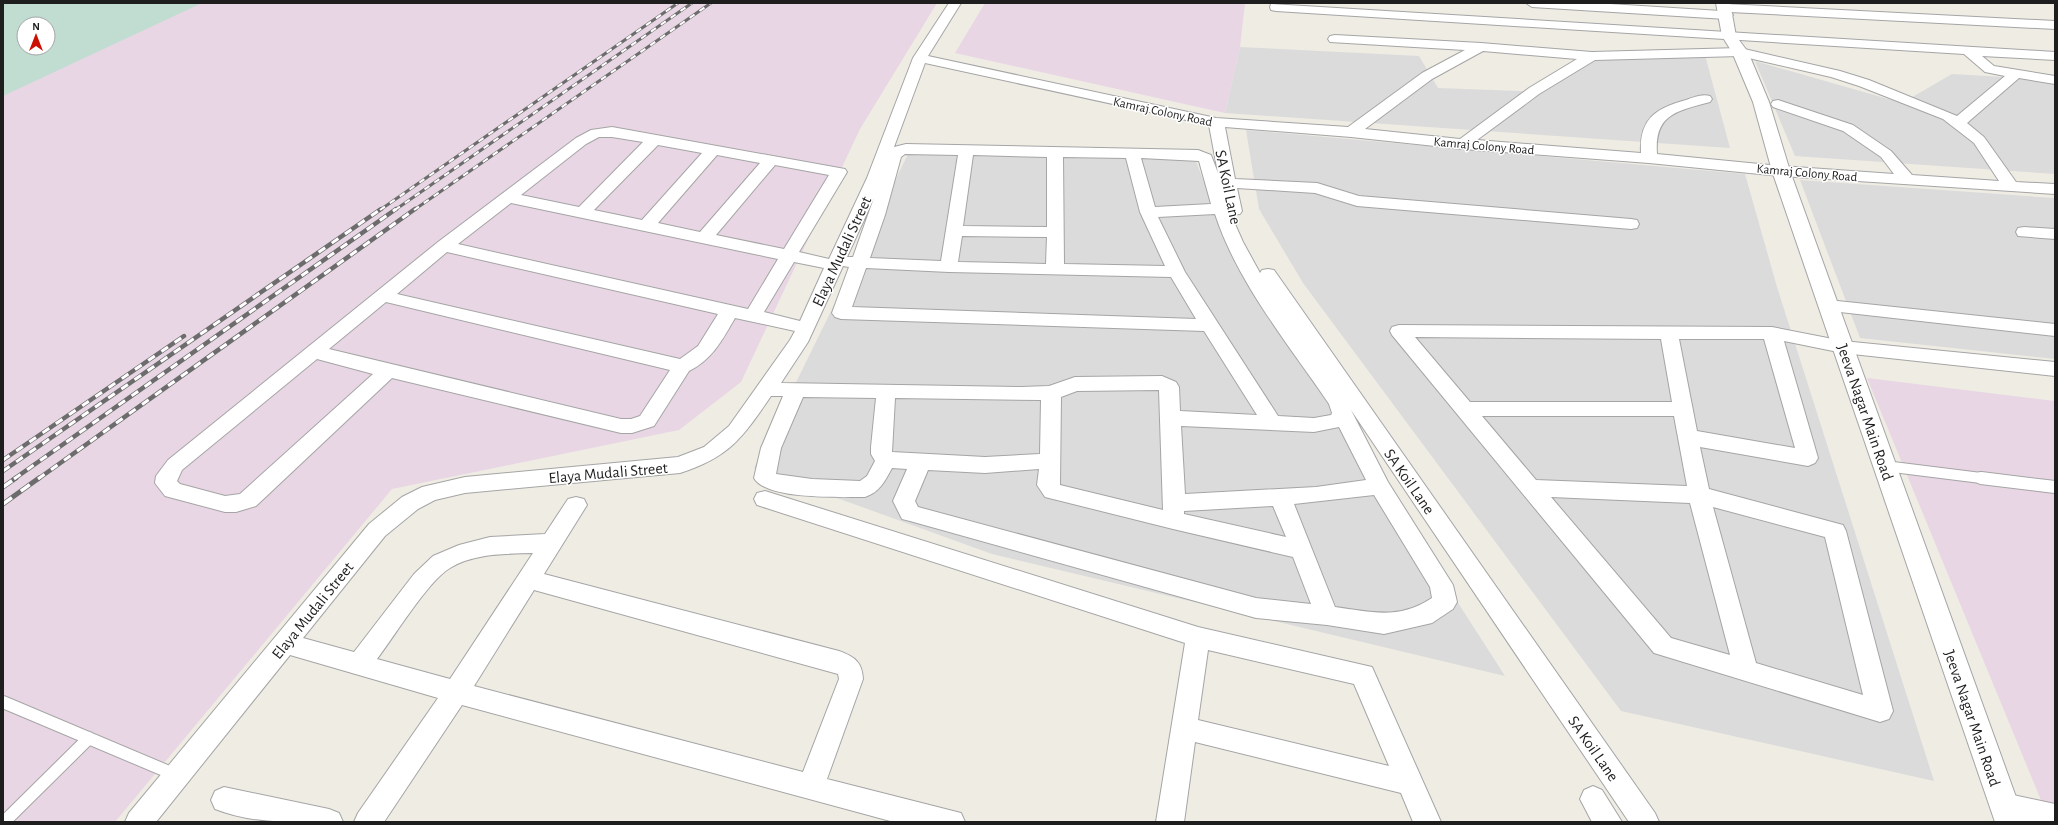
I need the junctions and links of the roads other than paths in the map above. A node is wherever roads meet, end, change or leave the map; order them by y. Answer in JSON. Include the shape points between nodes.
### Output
{"nodes":[{"id":1,"x":955,"y":3,"type":"edge"},
{"id":2,"x":1532,"y":3,"type":"edge"},
{"id":3,"x":1914,"y":3,"type":"edge"},
{"id":4,"x":1276,"y":7,"type":"dead end"},
{"id":5,"x":1725,"y":9,"type":"edge"},
{"id":6,"x":1930,"y":18,"type":"junction"},
{"id":7,"x":2055,"y":25,"type":"edge"},
{"id":8,"x":1335,"y":39,"type":"dead end"},
{"id":9,"x":1735,"y":44,"type":"junction"},
{"id":10,"x":1481,"y":47,"type":"junction"},
{"id":11,"x":1968,"y":51,"type":"junction"},
{"id":12,"x":1592,"y":56,"type":"junction"},
{"id":13,"x":2055,"y":56,"type":"edge"},
{"id":14,"x":920,"y":58,"type":"junction"},
{"id":15,"x":2015,"y":74,"type":"junction"},
{"id":16,"x":2055,"y":80,"type":"edge"},
{"id":17,"x":1704,"y":99,"type":"dead end"},
{"id":18,"x":1778,"y":104,"type":"dead end"},
{"id":19,"x":1216,"y":122,"type":"junction"},
{"id":20,"x":1958,"y":123,"type":"junction"},
{"id":21,"x":1350,"y":132,"type":"junction"},
{"id":22,"x":655,"y":140,"type":"junction"},
{"id":23,"x":1462,"y":144,"type":"junction"},
{"id":24,"x":713,"y":150,"type":"junction"},
{"id":25,"x":966,"y":150,"type":"junction"},
{"id":26,"x":1055,"y":151,"type":"junction"},
{"id":27,"x":1132,"y":153,"type":"junction"},
{"id":28,"x":1649,"y":158,"type":"junction"},
{"id":29,"x":771,"y":160,"type":"junction"},
{"id":30,"x":1781,"y":171,"type":"junction"},
{"id":31,"x":1908,"y":180,"type":"junction"},
{"id":32,"x":1228,"y":183,"type":"junction"},
{"id":33,"x":2010,"y":185,"type":"junction"},
{"id":34,"x":2053,"y":186,"type":"edge"},
{"id":35,"x":508,"y":197,"type":"junction"},
{"id":36,"x":1221,"y":209,"type":"junction"},
{"id":37,"x":582,"y":212,"type":"junction"},
{"id":38,"x":1148,"y":212,"type":"junction"},
{"id":39,"x":1631,"y":224,"type":"dead end"},
{"id":40,"x":646,"y":226,"type":"junction"},
{"id":41,"x":954,"y":231,"type":"junction"},
{"id":42,"x":1054,"y":232,"type":"junction"},
{"id":43,"x":2024,"y":232,"type":"dead end"},
{"id":44,"x":2055,"y":234,"type":"edge"},
{"id":45,"x":704,"y":238,"type":"junction"},
{"id":46,"x":444,"y":246,"type":"junction"},
{"id":47,"x":789,"y":256,"type":"junction"},
{"id":48,"x":860,"y":262,"type":"junction"},
{"id":49,"x":835,"y":263,"type":"junction"},
{"id":50,"x":949,"y":267,"type":"junction"},
{"id":51,"x":1055,"y":269,"type":"junction"},
{"id":52,"x":1176,"y":272,"type":"junction"},
{"id":53,"x":383,"y":296,"type":"junction"},
{"id":54,"x":1828,"y":306,"type":"junction"},
{"id":55,"x":730,"y":310,"type":"junction"},
{"id":56,"x":753,"y":315,"type":"junction"},
{"id":57,"x":1209,"y":325,"type":"junction"},
{"id":58,"x":806,"y":328,"type":"junction"},
{"id":59,"x":2055,"y":330,"type":"edge"},
{"id":60,"x":1669,"y":333,"type":"junction"},
{"id":61,"x":1772,"y":334,"type":"junction"},
{"id":62,"x":1843,"y":347,"type":"junction"},
{"id":63,"x":314,"y":352,"type":"junction"},
{"id":64,"x":682,"y":366,"type":"junction"},
{"id":65,"x":2055,"y":369,"type":"edge"},
{"id":66,"x":388,"y":371,"type":"junction"},
{"id":67,"x":765,"y":389,"type":"junction"},
{"id":68,"x":795,"y":391,"type":"junction"},
{"id":69,"x":886,"y":392,"type":"junction"},
{"id":70,"x":1051,"y":393,"type":"junction"},
{"id":71,"x":1464,"y":409,"type":"junction"},
{"id":72,"x":1684,"y":409,"type":"junction"},
{"id":73,"x":1343,"y":415,"type":"junction"},
{"id":74,"x":1171,"y":418,"type":"junction"},
{"id":75,"x":1272,"y":423,"type":"junction"},
{"id":76,"x":1688,"y":437,"type":"junction"},
{"id":77,"x":886,"y":459,"type":"junction"},
{"id":78,"x":1050,"y":461,"type":"junction"},
{"id":79,"x":921,"y":462,"type":"junction"},
{"id":80,"x":1885,"y":466,"type":"junction"},
{"id":81,"x":1380,"y":486,"type":"junction"},
{"id":82,"x":2055,"y":487,"type":"edge"},
{"id":83,"x":1530,"y":488,"type":"junction"},
{"id":84,"x":1699,"y":495,"type":"junction"},
{"id":85,"x":1281,"y":498,"type":"junction"},
{"id":86,"x":765,"y":499,"type":"dead end"},
{"id":87,"x":576,"y":506,"type":"dead end"},
{"id":88,"x":1173,"y":511,"type":"junction"},
{"id":89,"x":551,"y":543,"type":"junction"},
{"id":90,"x":1302,"y":550,"type":"junction"},
{"id":91,"x":528,"y":579,"type":"junction"},
{"id":92,"x":1327,"y":615,"type":"junction"},
{"id":93,"x":1198,"y":637,"type":"junction"},
{"id":94,"x":284,"y":643,"type":"junction"},
{"id":95,"x":359,"y":664,"type":"junction"},
{"id":96,"x":1746,"y":671,"type":"junction"},
{"id":97,"x":456,"y":692,"type":"junction"},
{"id":98,"x":3,"y":702,"type":"edge"},
{"id":99,"x":1185,"y":728,"type":"junction"},
{"id":100,"x":89,"y":738,"type":"junction"},
{"id":101,"x":177,"y":776,"type":"junction"},
{"id":102,"x":1410,"y":783,"type":"junction"},
{"id":103,"x":811,"y":787,"type":"junction"},
{"id":104,"x":1593,"y":799,"type":"dead end"},
{"id":105,"x":224,"y":800,"type":"dead end"},
{"id":106,"x":2007,"y":814,"type":"edge"},
{"id":107,"x":2055,"y":817,"type":"edge"},
{"id":108,"x":912,"y":818,"type":"edge"},
{"id":109,"x":4,"y":822,"type":"edge"},
{"id":110,"x":139,"y":822,"type":"edge"},
{"id":111,"x":329,"y":822,"type":"edge"},
{"id":112,"x":368,"y":822,"type":"edge"},
{"id":113,"x":951,"y":822,"type":"edge"},
{"id":114,"x":1170,"y":822,"type":"edge"},
{"id":115,"x":1427,"y":822,"type":"edge"},
{"id":116,"x":1608,"y":822,"type":"edge"},
{"id":117,"x":1646,"y":822,"type":"edge"}],
"edges":[{"from":1,"to":14,"type":"street","name":"Elaya Mudali Street"},
{"from":2,"to":5,"type":"street"},
{"from":3,"to":6,"type":"street"},
{"from":4,"to":9,"type":"street"},
{"from":5,"to":6,"type":"street"},
{"from":5,"to":9,"type":"street","name":"Jeeva Nagar Main Road"},
{"from":6,"to":7,"type":"street"},
{"from":8,"to":10,"type":"street"},
{"from":9,"to":11,"type":"street"},
{"from":9,"to":12,"type":"street"},
{"from":9,"to":20,"type":"street","via":[[1864,83],[1948,116]]},
{"from":9,"to":30,"type":"street","name":"Jeeva Nagar Main Road","via":[[1761,102]]},
{"from":10,"to":12,"type":"street"},
{"from":10,"to":21,"type":"street","via":[[1427,76]]},
{"from":11,"to":13,"type":"street"},
{"from":11,"to":15,"type":"street","via":[[1990,69]]},
{"from":12,"to":23,"type":"street","via":[[1534,91]]},
{"from":14,"to":19,"type":"street","name":"Kamraj Colony Road"},
{"from":14,"to":49,"type":"street","name":"Elaya Mudali Street","via":[[875,178]]},
{"from":15,"to":16,"type":"street"},
{"from":15,"to":20,"type":"street"},
{"from":17,"to":28,"type":"street","via":[[1669,108],[1651,125],[1646,141]]},
{"from":18,"to":31,"type":"street","via":[[1848,128],[1886,154]]},
{"from":19,"to":21,"type":"street","name":"Kamraj Colony Road"},
{"from":19,"to":32,"type":"street","name":"SA Koil Lane"},
{"from":20,"to":33,"type":"street","via":[[1979,140]]},
{"from":21,"to":23,"type":"street","name":"Kamraj Colony Road"},
{"from":22,"to":24,"type":"street"},
{"from":22,"to":35,"type":"street","via":[[612,132],[596,133],[581,141]]},
{"from":22,"to":37,"type":"street"},
{"from":23,"to":28,"type":"street","name":"Kamraj Colony Road"},
{"from":24,"to":29,"type":"street"},
{"from":24,"to":40,"type":"street"},
{"from":25,"to":26,"type":"street"},
{"from":25,"to":41,"type":"street"},
{"from":25,"to":48,"type":"street","via":[[906,149],[897,152]]},
{"from":26,"to":27,"type":"street"},
{"from":26,"to":42,"type":"street"},
{"from":27,"to":36,"type":"street","via":[[1203,156],[1206,158]]},
{"from":27,"to":38,"type":"street"},
{"from":28,"to":30,"type":"street","name":"Kamraj Colony Road"},
{"from":29,"to":45,"type":"street"},
{"from":29,"to":47,"type":"street","via":[[839,172]]},
{"from":30,"to":31,"type":"street","name":"Kamraj Colony Road"},
{"from":30,"to":54,"type":"street","name":"Jeeva Nagar Main Road"},
{"from":31,"to":33,"type":"street","name":"Kamraj Colony Road"},
{"from":32,"to":39,"type":"street","via":[[1317,188],[1357,201]]},
{"from":32,"to":117,"type":"street","name":"SA Koil Lane","via":[[1238,231]]},
{"from":33,"to":34,"type":"street","name":"Kamraj Colony Road"},
{"from":35,"to":37,"type":"street"},
{"from":35,"to":46,"type":"street"},
{"from":36,"to":38,"type":"street"},
{"from":36,"to":73,"type":"street","via":[[1234,242],[1272,305],[1338,403]]},
{"from":37,"to":40,"type":"street"},
{"from":38,"to":52,"type":"street"},
{"from":40,"to":45,"type":"street"},
{"from":41,"to":42,"type":"street"},
{"from":41,"to":50,"type":"street"},
{"from":42,"to":51,"type":"street"},
{"from":43,"to":44,"type":"street"},
{"from":45,"to":47,"type":"street"},
{"from":46,"to":53,"type":"street"},
{"from":46,"to":55,"type":"street"},
{"from":47,"to":49,"type":"street"},
{"from":47,"to":56,"type":"street"},
{"from":48,"to":49,"type":"street"},
{"from":48,"to":50,"type":"street"},
{"from":48,"to":57,"type":"street","via":[[841,312]]},
{"from":49,"to":58,"type":"street","name":"Elaya Mudali Street"},
{"from":50,"to":51,"type":"street"},
{"from":51,"to":52,"type":"street"},
{"from":52,"to":57,"type":"street"},
{"from":53,"to":63,"type":"street"},
{"from":53,"to":64,"type":"street"},
{"from":54,"to":59,"type":"street"},
{"from":54,"to":62,"type":"street","name":"Jeeva Nagar Main Road"},
{"from":55,"to":56,"type":"street"},
{"from":55,"to":64,"type":"street","via":[[700,356],[692,363]]},
{"from":56,"to":58,"type":"street"},
{"from":57,"to":75,"type":"street"},
{"from":58,"to":67,"type":"street","name":"Elaya Mudali Street","via":[[799,342]]},
{"from":60,"to":61,"type":"street"},
{"from":60,"to":71,"type":"street","via":[[1399,331]]},
{"from":60,"to":72,"type":"street"},
{"from":61,"to":62,"type":"street"},
{"from":61,"to":76,"type":"street","via":[[1808,458]]},
{"from":62,"to":65,"type":"street"},
{"from":62,"to":80,"type":"street","name":"Jeeva Nagar Main Road"},
{"from":63,"to":66,"type":"street"},
{"from":63,"to":66,"type":"street","via":[[175,465],[167,476],[166,483],[173,490],[225,504],[248,500]]},
{"from":64,"to":66,"type":"street","via":[[647,420],[632,426],[621,426]]},
{"from":67,"to":68,"type":"street"},
{"from":67,"to":94,"type":"street","name":"Elaya Mudali Street","via":[[736,431],[711,452],[680,465],[466,485],[430,493],[377,530]]},
{"from":68,"to":69,"type":"street"},
{"from":68,"to":77,"type":"street","via":[[771,448],[765,478],[768,482],[865,489],[875,481]]},
{"from":69,"to":70,"type":"street"},
{"from":69,"to":77,"type":"street","via":[[881,454]]},
{"from":70,"to":74,"type":"street","via":[[1075,384],[1162,382],[1169,387]]},
{"from":70,"to":78,"type":"street"},
{"from":71,"to":72,"type":"street"},
{"from":71,"to":83,"type":"street"},
{"from":72,"to":76,"type":"street"},
{"from":73,"to":75,"type":"street","via":[[1337,421],[1314,425]]},
{"from":73,"to":81,"type":"street"},
{"from":74,"to":75,"type":"street"},
{"from":74,"to":88,"type":"street"},
{"from":76,"to":84,"type":"street"},
{"from":77,"to":79,"type":"street"},
{"from":78,"to":79,"type":"street","via":[[985,465]]},
{"from":78,"to":88,"type":"street","via":[[1048,485],[1053,491]]},
{"from":79,"to":92,"type":"street","via":[[904,501],[910,513],[1256,608]]},
{"from":80,"to":82,"type":"lane"},
{"from":80,"to":106,"type":"street","name":"Jeeva Nagar Main Road"},
{"from":81,"to":85,"type":"street"},
{"from":81,"to":92,"type":"street","via":[[1441,586],[1445,602],[1424,616],[1384,624]]},
{"from":83,"to":84,"type":"street"},
{"from":83,"to":96,"type":"street","via":[[1663,646]]},
{"from":84,"to":96,"type":"street"},
{"from":84,"to":96,"type":"street","via":[[1835,532],[1880,711]]},
{"from":85,"to":88,"type":"street"},
{"from":85,"to":90,"type":"street"},
{"from":86,"to":93,"type":"street"},
{"from":87,"to":89,"type":"street"},
{"from":88,"to":90,"type":"street"},
{"from":89,"to":91,"type":"street"},
{"from":89,"to":95,"type":"street","via":[[490,546],[459,554],[441,562],[422,581]]},
{"from":90,"to":92,"type":"street"},
{"from":91,"to":97,"type":"street"},
{"from":91,"to":103,"type":"street","via":[[839,662],[850,668],[851,679]]},
{"from":93,"to":99,"type":"street"},
{"from":93,"to":102,"type":"street","via":[[1363,675]]},
{"from":94,"to":95,"type":"street"},
{"from":94,"to":101,"type":"street","name":"Elaya Mudali Street"},
{"from":95,"to":97,"type":"street"},
{"from":97,"to":103,"type":"street"},
{"from":97,"to":112,"type":"street"},
{"from":98,"to":100,"type":"lane"},
{"from":99,"to":102,"type":"street"},
{"from":99,"to":114,"type":"street"},
{"from":100,"to":101,"type":"lane"},
{"from":100,"to":109,"type":"lane"},
{"from":101,"to":110,"type":"street","name":"Elaya Mudali Street"},
{"from":102,"to":115,"type":"street"},
{"from":103,"to":108,"type":"street"},
{"from":104,"to":116,"type":"street"},
{"from":105,"to":111,"type":"street"},
{"from":106,"to":107,"type":"street"},
{"from":108,"to":113,"type":"street"}]}
